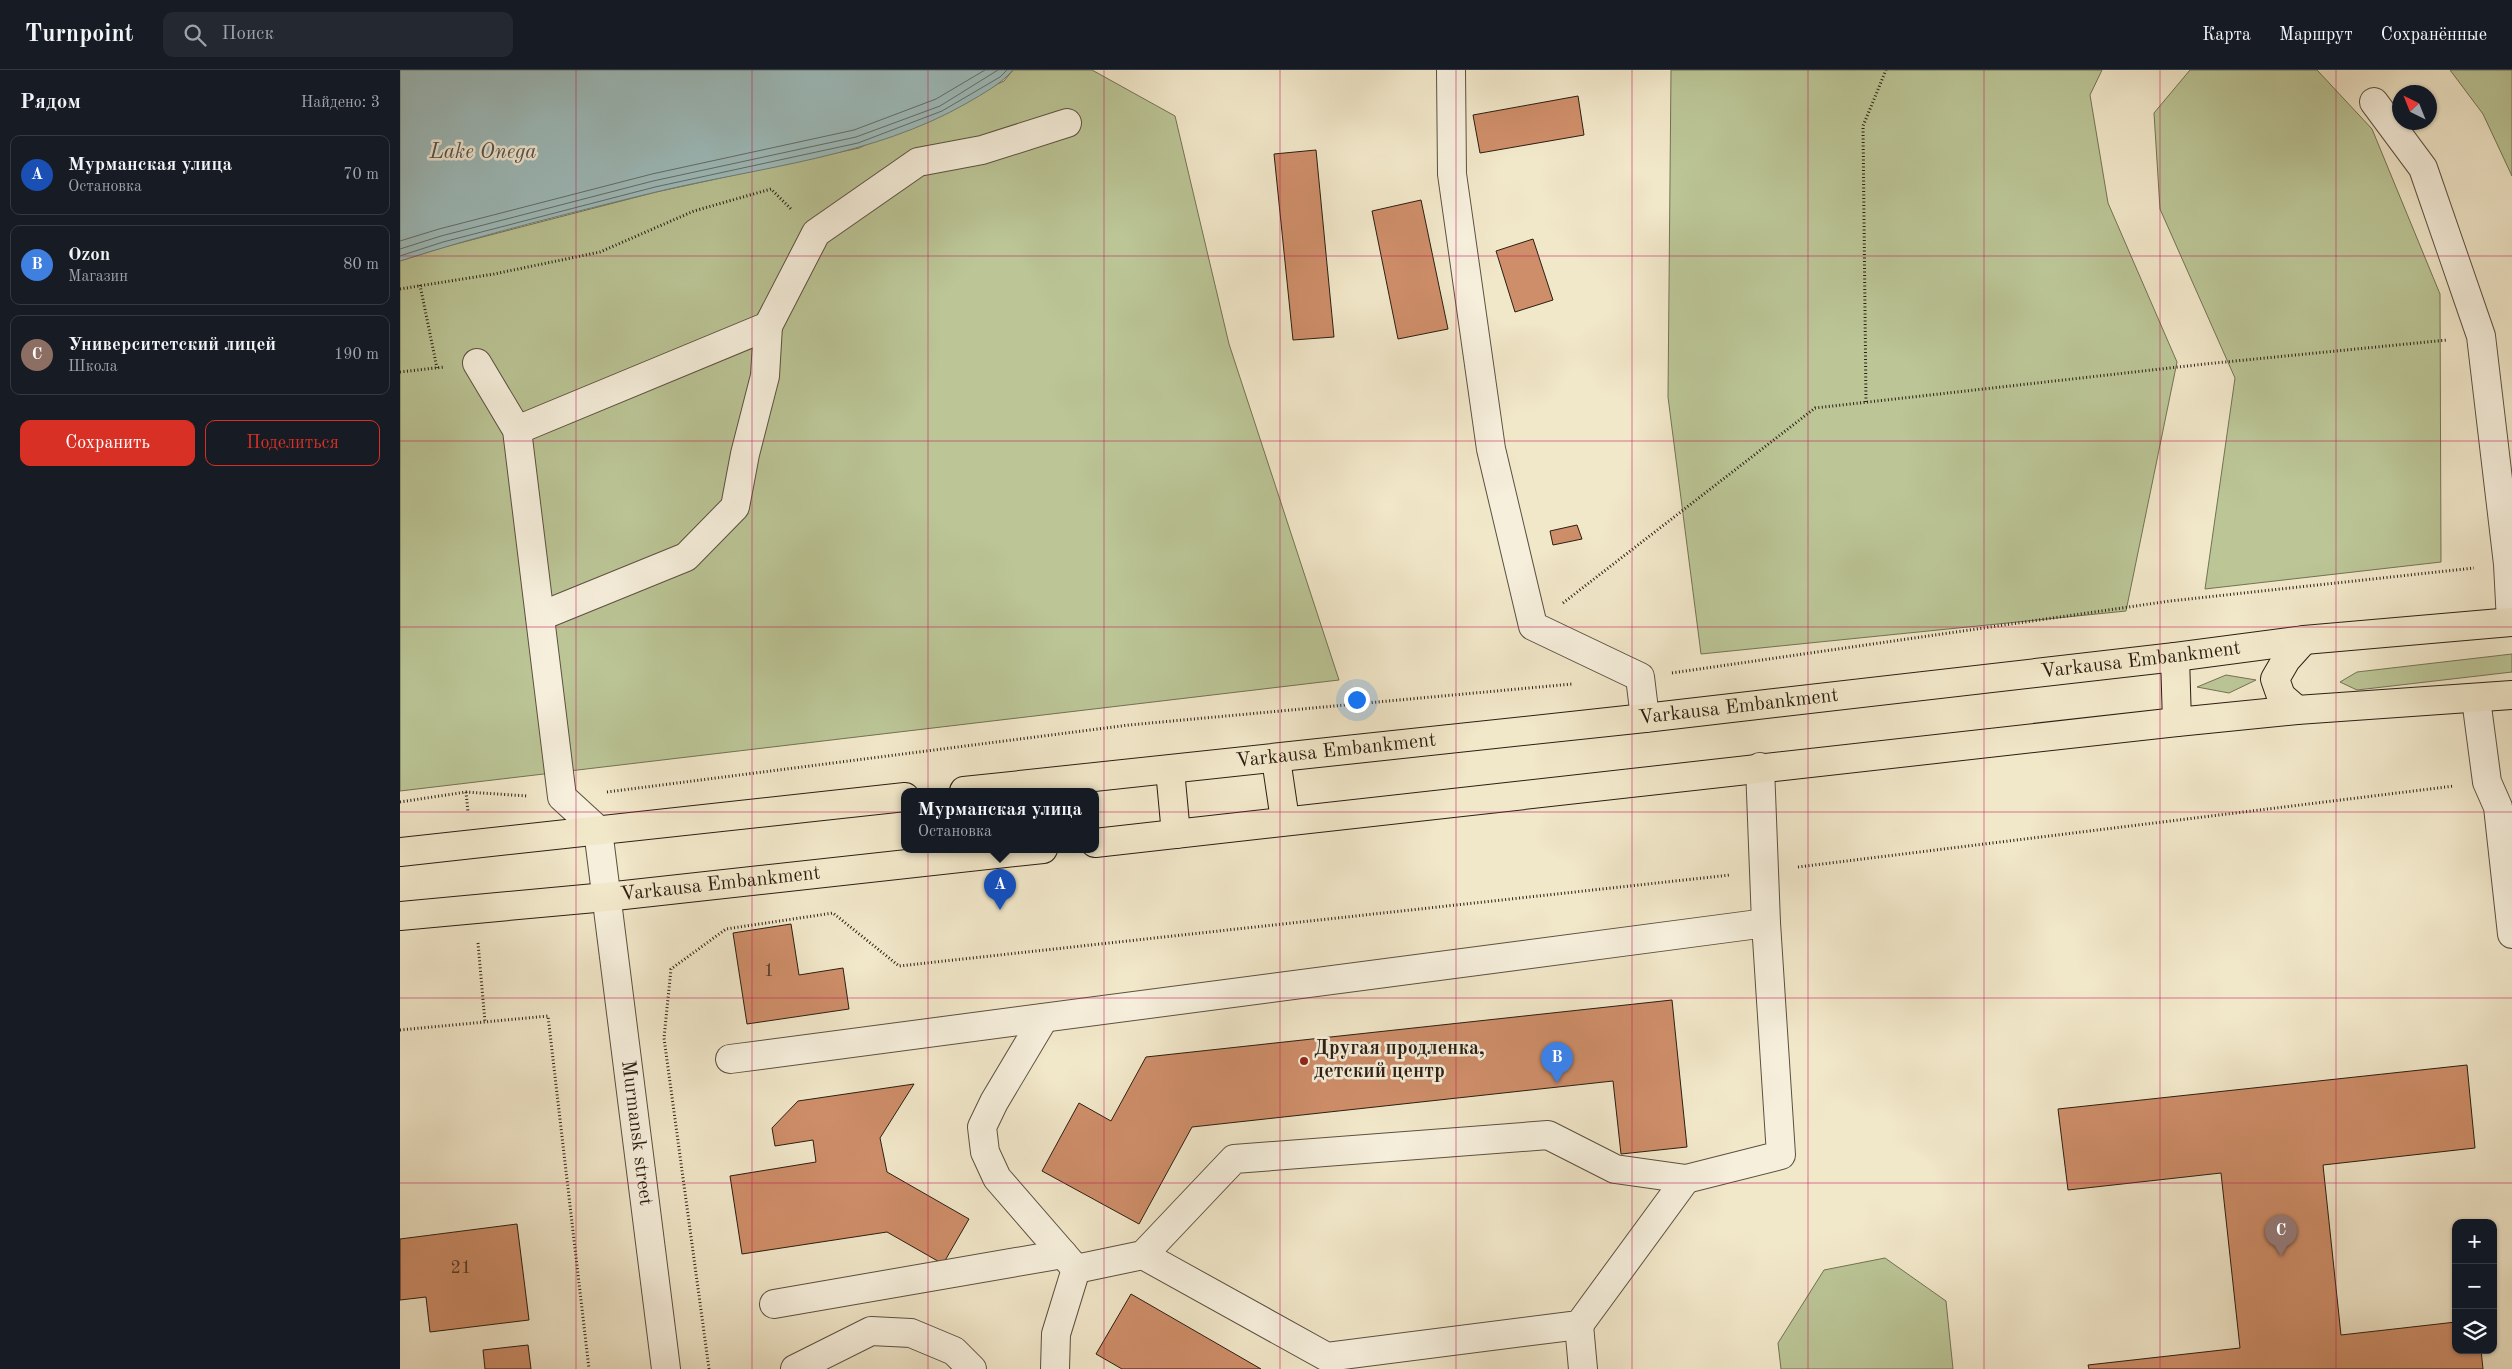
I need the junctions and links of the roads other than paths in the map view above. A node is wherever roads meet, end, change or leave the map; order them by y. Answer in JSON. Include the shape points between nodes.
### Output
{"nodes":[{"id":1,"x":1451,"y":70,"type":"edge"},
{"id":2,"x":2374,"y":102,"type":"dead end"},
{"id":3,"x":1067,"y":123,"type":"dead end"},
{"id":4,"x":768,"y":326,"type":"junction"},
{"id":5,"x":477,"y":364,"type":"road end"},
{"id":6,"x":517,"y":430,"type":"junction"},
{"id":7,"x":541,"y":616,"type":"junction"},
{"id":8,"x":2511,"y":622,"type":"edge"},
{"id":9,"x":2304,"y":640,"type":"junction"},
{"id":10,"x":2175,"y":657,"type":"junction"},
{"id":11,"x":2512,"y":695,"type":"edge"},
{"id":12,"x":2476,"y":699,"type":"junction"},
{"id":13,"x":2297,"y":710,"type":"junction"},
{"id":14,"x":1645,"y":718,"type":"junction"},
{"id":15,"x":2177,"y":722,"type":"junction"},
{"id":16,"x":1276,"y":758,"type":"junction"},
{"id":17,"x":1760,"y":767,"type":"junction"},
{"id":18,"x":1170,"y":770,"type":"junction"},
{"id":19,"x":993,"y":788,"type":"edge"},
{"id":20,"x":901,"y":798,"type":"edge"},
{"id":21,"x":1285,"y":820,"type":"junction"},
{"id":22,"x":598,"y":830,"type":"junction"},
{"id":23,"x":1176,"y":834,"type":"junction"},
{"id":24,"x":1099,"y":843,"type":"edge"},
{"id":25,"x":400,"y":852,"type":"edge"},
{"id":26,"x":1007,"y":853,"type":"edge"},
{"id":27,"x":606,"y":897,"type":"junction"},
{"id":28,"x":400,"y":916,"type":"edge"},
{"id":29,"x":1766,"y":923,"type":"junction"},
{"id":30,"x":2512,"y":934,"type":"edge"},
{"id":31,"x":1044,"y":1018,"type":"junction"},
{"id":32,"x":730,"y":1059,"type":"dead end"},
{"id":33,"x":1686,"y":1179,"type":"junction"},
{"id":34,"x":1144,"y":1255,"type":"junction"},
{"id":35,"x":1070,"y":1261,"type":"junction"},
{"id":36,"x":774,"y":1304,"type":"dead end"},
{"id":37,"x":1579,"y":1325,"type":"junction"},
{"id":38,"x":666,"y":1369,"type":"edge"},
{"id":39,"x":795,"y":1369,"type":"edge"},
{"id":40,"x":972,"y":1369,"type":"edge"},
{"id":41,"x":1055,"y":1369,"type":"edge"},
{"id":42,"x":1583,"y":1369,"type":"edge"}],
"edges":[{"from":1,"to":14,"type":"street","via":[[1452,174],[1490,439],[1533,626],[1640,677]]},
{"from":2,"to":8,"type":"street","via":[[2423,168],[2481,336],[2508,564]]},
{"from":3,"to":4,"type":"street","via":[[982,150],[918,162],[816,233]]},
{"from":4,"to":6,"type":"street"},
{"from":4,"to":7,"type":"street","via":[[765,376],[735,507],[686,557]]},
{"from":5,"to":6,"type":"street"},
{"from":6,"to":7,"type":"street"},
{"from":7,"to":22,"type":"street","via":[[562,797]]},
{"from":8,"to":9,"type":"main road","name":"Varkausa Embankment"},
{"from":9,"to":10,"type":"main road","name":"Varkausa Embankment"},
{"from":9,"to":13,"type":"main road","via":[[2286,660],[2275,679],[2282,696]]},
{"from":10,"to":14,"type":"main road","name":"Varkausa Embankment"},
{"from":10,"to":15,"type":"main road"},
{"from":11,"to":12,"type":"main road"},
{"from":12,"to":13,"type":"main road"},
{"from":12,"to":30,"type":"street","via":[[2487,782],[2498,807]]},
{"from":13,"to":15,"type":"main road"},
{"from":14,"to":16,"type":"main road","name":"Varkausa Embankment"},
{"from":15,"to":17,"type":"main road"},
{"from":16,"to":18,"type":"main road","name":"Varkausa Embankment"},
{"from":16,"to":21,"type":"main road"},
{"from":17,"to":21,"type":"main road"},
{"from":17,"to":29,"type":"street"},
{"from":18,"to":19,"type":"main road","name":"Varkausa Embankment"},
{"from":18,"to":23,"type":"main road"},
{"from":20,"to":22,"type":"main road"},
{"from":21,"to":23,"type":"main road"},
{"from":22,"to":25,"type":"main road"},
{"from":22,"to":27,"type":"street","name":"Murmansk street"},
{"from":23,"to":24,"type":"main road"},
{"from":26,"to":27,"type":"main road","name":"Varkausa Embankment"},
{"from":27,"to":28,"type":"main road","name":"Varkausa Embankment"},
{"from":27,"to":38,"type":"street","name":"Murmansk street"},
{"from":29,"to":31,"type":"street"},
{"from":29,"to":33,"type":"street","via":[[1781,1155]]},
{"from":31,"to":32,"type":"street"},
{"from":31,"to":35,"type":"street","via":[[982,1127],[985,1152],[997,1178]]},
{"from":33,"to":34,"type":"street","via":[[1615,1169],[1548,1135],[1234,1159]]},
{"from":33,"to":37,"type":"street"},
{"from":34,"to":35,"type":"street"},
{"from":34,"to":37,"type":"street","via":[[1326,1357]]},
{"from":35,"to":36,"type":"street"},
{"from":35,"to":41,"type":"street","via":[[1056,1334]]},
{"from":37,"to":42,"type":"street"},
{"from":39,"to":40,"type":"street","via":[[870,1331],[911,1333],[954,1351]]}]}
